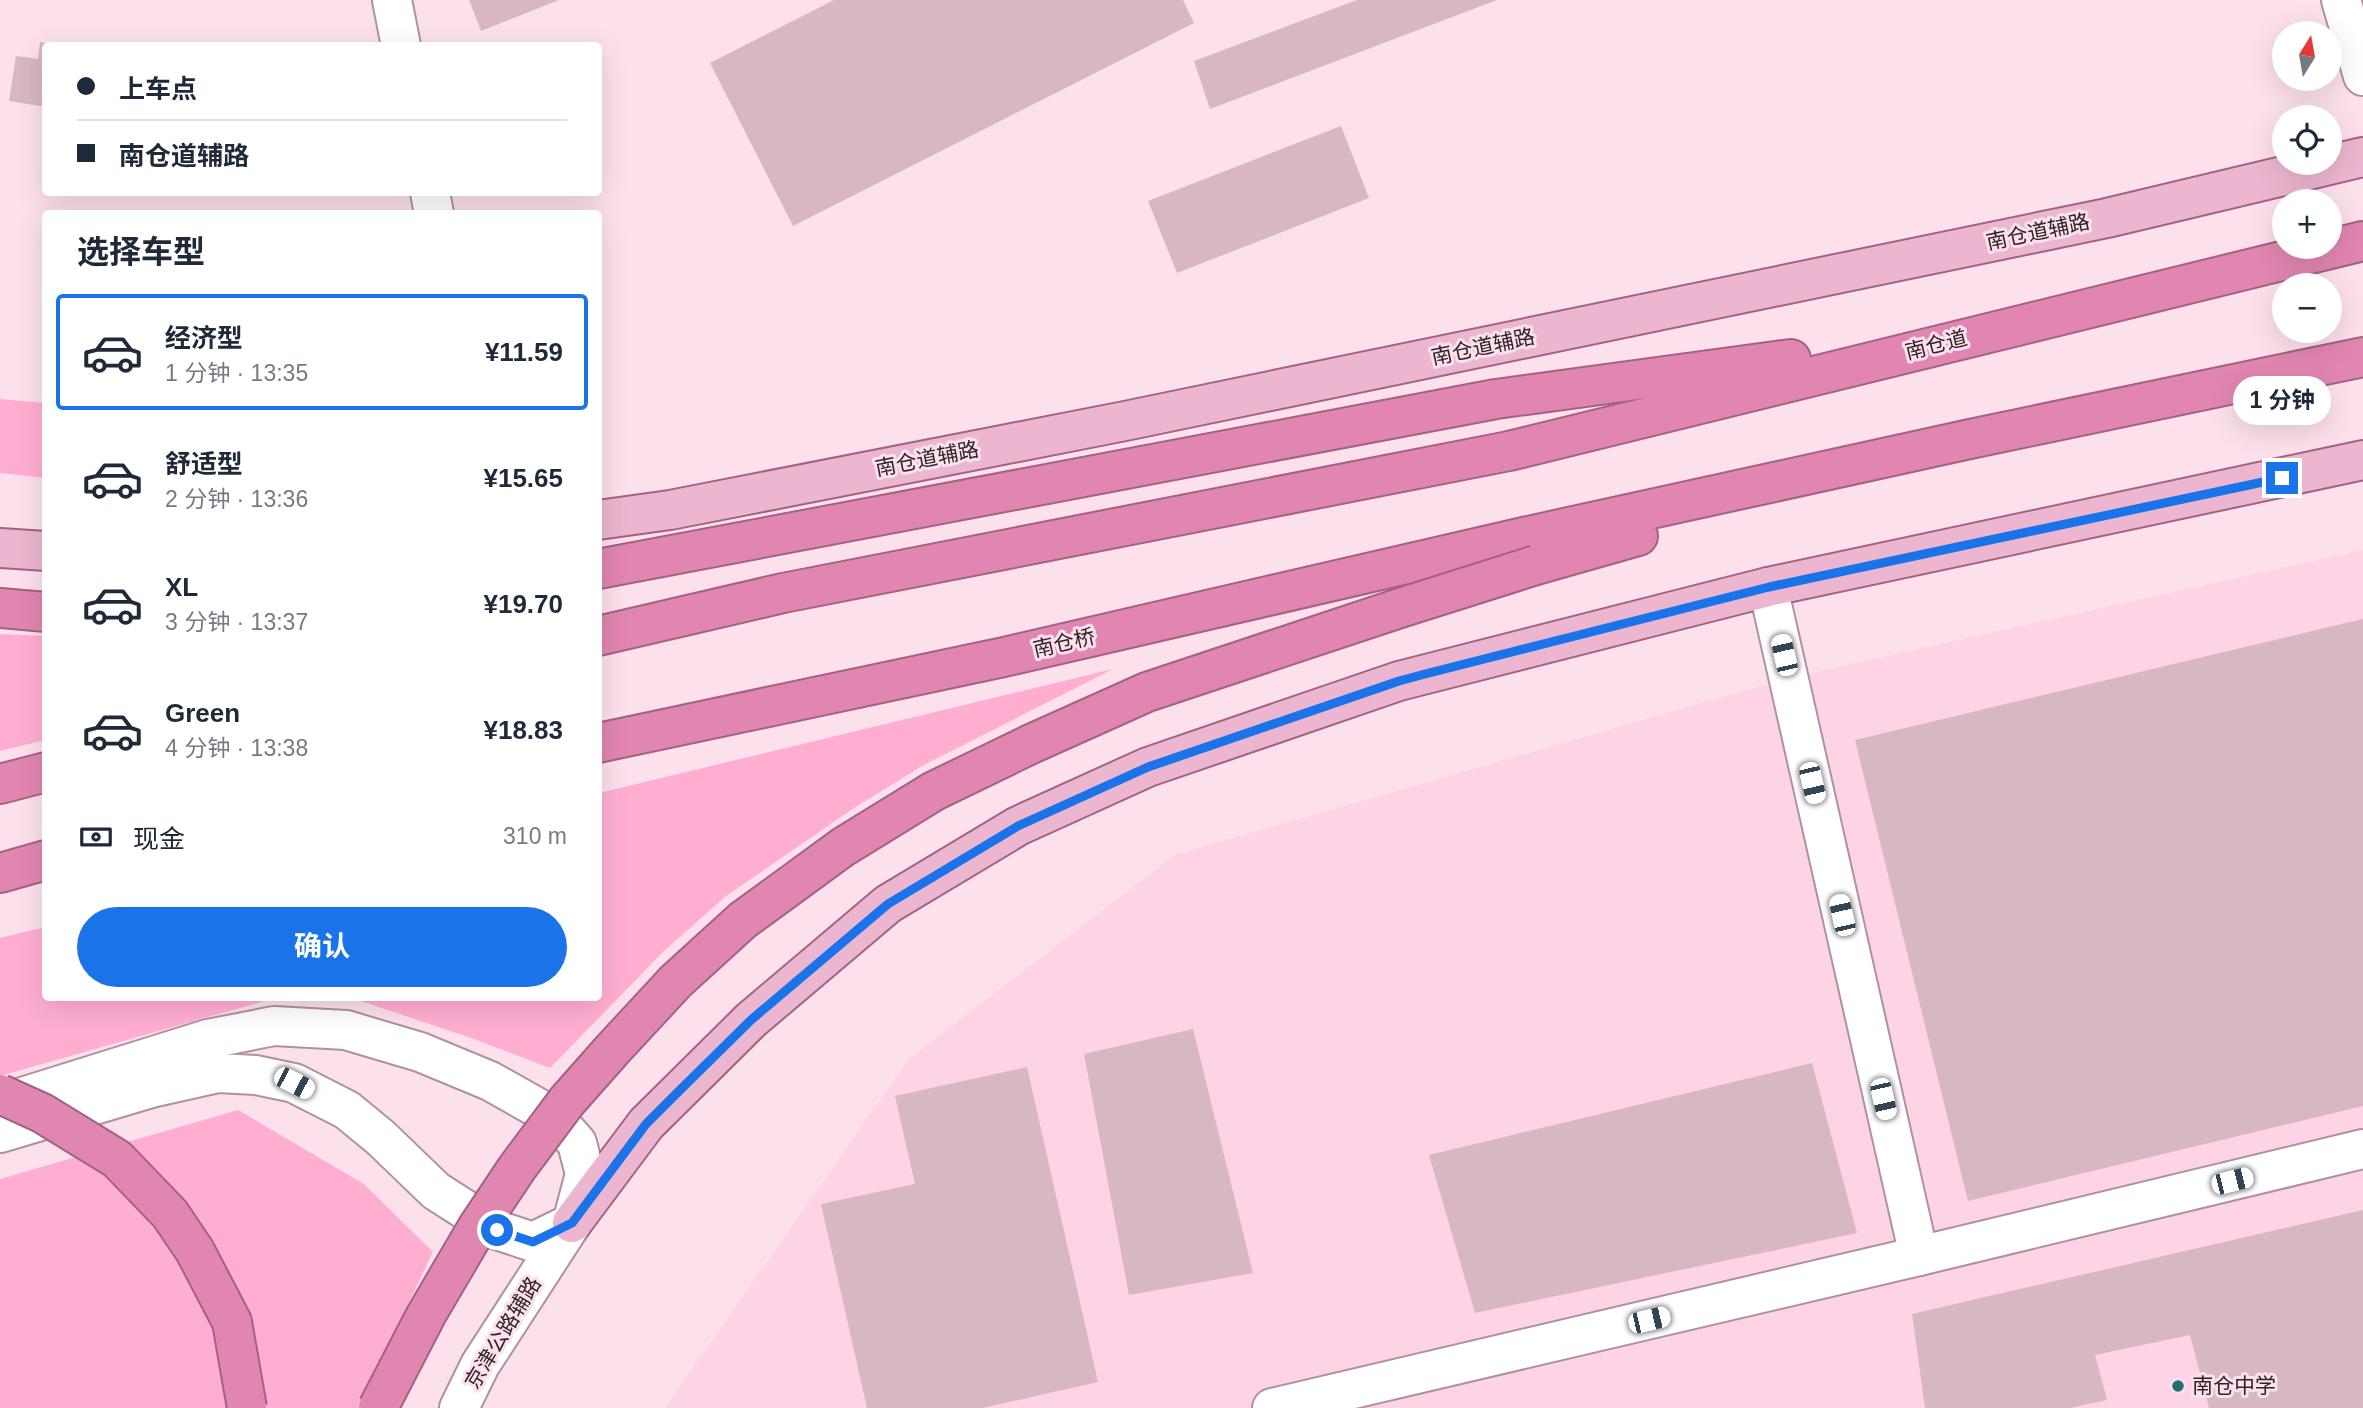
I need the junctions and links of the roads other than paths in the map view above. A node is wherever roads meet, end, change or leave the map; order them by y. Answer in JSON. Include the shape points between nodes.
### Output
{"nodes":[{"id":1,"x":391,"y":0,"type":"edge"},
{"id":2,"x":2341,"y":0,"type":"edge"},
{"id":3,"x":400,"y":42,"type":"edge"},
{"id":4,"x":2363,"y":76,"type":"edge"},
{"id":5,"x":2363,"y":157,"type":"edge"},
{"id":6,"x":2363,"y":241,"type":"edge"},
{"id":7,"x":1984,"y":333,"type":"junction"},
{"id":8,"x":2363,"y":357,"type":"edge"},
{"id":9,"x":2363,"y":460,"type":"edge"},
{"id":10,"x":602,"y":519,"type":"edge"},
{"id":11,"x":0,"y":548,"type":"edge"},
{"id":12,"x":42,"y":551,"type":"edge"},
{"id":13,"x":1532,"y":551,"type":"junction"},
{"id":14,"x":602,"y":568,"type":"edge"},
{"id":15,"x":1769,"y":587,"type":"junction"},
{"id":16,"x":0,"y":608,"type":"edge"},
{"id":17,"x":42,"y":611,"type":"edge"},
{"id":18,"x":602,"y":635,"type":"edge"},
{"id":19,"x":602,"y":742,"type":"edge"},
{"id":20,"x":42,"y":773,"type":"edge"},
{"id":21,"x":0,"y":784,"type":"edge"},
{"id":22,"x":42,"y":861,"type":"edge"},
{"id":23,"x":0,"y":873,"type":"edge"},
{"id":24,"x":0,"y":1094,"type":"edge"},
{"id":25,"x":0,"y":1104,"type":"edge"},
{"id":26,"x":0,"y":1133,"type":"edge"},
{"id":27,"x":2363,"y":1149,"type":"edge"},
{"id":28,"x":572,"y":1223,"type":"junction"},
{"id":29,"x":1919,"y":1256,"type":"junction"},
{"id":30,"x":247,"y":1408,"type":"edge"},
{"id":31,"x":378,"y":1408,"type":"edge"},
{"id":32,"x":459,"y":1408,"type":"edge"},
{"id":33,"x":1272,"y":1408,"type":"edge"}],
"edges":[{"from":1,"to":3,"type":"street"},
{"from":2,"to":4,"type":"street"},
{"from":5,"to":10,"type":"main road","name":"南仓道辅路","via":[[2107,218],[1179,410]]},
{"from":6,"to":7,"type":"highway","name":"南仓道"},
{"from":7,"to":14,"type":"highway","via":[[1496,399]]},
{"from":7,"to":18,"type":"highway","name":"南仓道","via":[[1509,451],[783,593]]},
{"from":8,"to":13,"type":"highway","via":[[1970,439]]},
{"from":9,"to":15,"type":"main road"},
{"from":11,"to":12,"type":"main road"},
{"from":13,"to":19,"type":"highway","name":"南仓桥"},
{"from":13,"to":31,"type":"highway","bridge":true,"via":[[1363,620],[1147,692],[1031,744],[934,791],[843,847],[743,920],[676,981],[567,1101],[477,1228]]},
{"from":15,"to":28,"type":"main road","via":[[1399,681],[1148,767],[1018,826],[888,904],[751,1020],[646,1124]]},
{"from":15,"to":29,"type":"street"},
{"from":16,"to":17,"type":"highway"},
{"from":20,"to":21,"type":"highway"},
{"from":22,"to":23,"type":"highway"},
{"from":24,"to":30,"type":"highway","bridge":true,"via":[[43,1113],[117,1159],[170,1214],[232,1322]]},
{"from":25,"to":28,"type":"street","name":"京津公路辅路","via":[[208,1040],[274,1026],[346,1030],[420,1052],[490,1081],[554,1117],[577,1143],[585,1174]]},
{"from":26,"to":28,"type":"street","via":[[151,1088],[218,1073],[256,1075],[294,1083],[347,1110],[436,1191],[497,1230],[533,1242]]},
{"from":27,"to":29,"type":"street"},
{"from":28,"to":32,"type":"street","name":"京津公路辅路","via":[[480,1365]]},
{"from":29,"to":33,"type":"street"}]}
